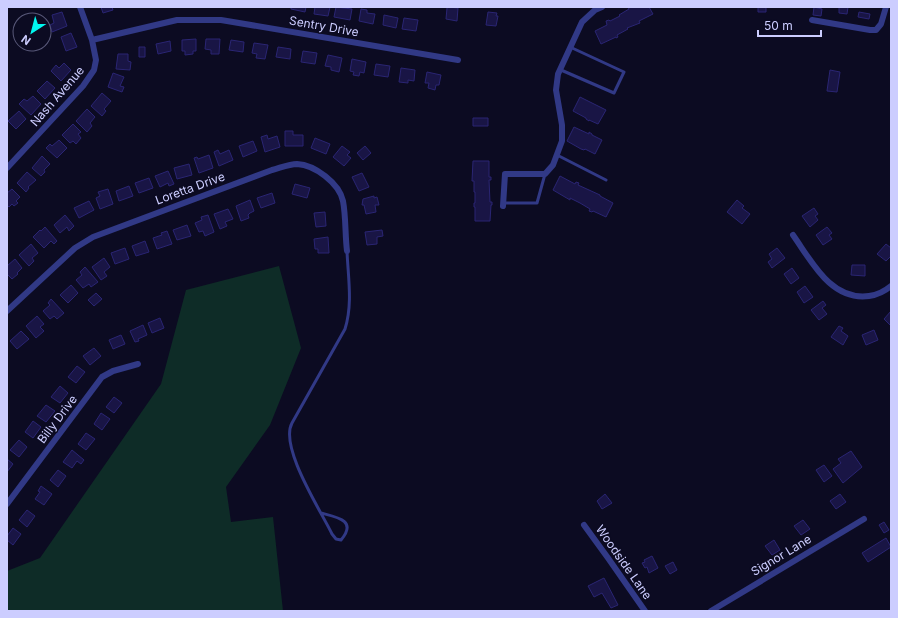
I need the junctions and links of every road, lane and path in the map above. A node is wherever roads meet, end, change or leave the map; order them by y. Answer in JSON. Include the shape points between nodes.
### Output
{"nodes":[{"id":1,"x":80,"y":7,"type":"edge"},
{"id":2,"x":602,"y":7,"type":"edge"},
{"id":3,"x":886,"y":7,"type":"edge"},
{"id":4,"x":812,"y":20,"type":"dead end"},
{"id":5,"x":92,"y":40,"type":"junction"},
{"id":6,"x":570,"y":47,"type":"junction"},
{"id":7,"x":458,"y":60,"type":"dead end"},
{"id":8,"x":560,"y":70,"type":"junction"},
{"id":9,"x":557,"y":155,"type":"junction"},
{"id":10,"x":7,"y":168,"type":"edge"},
{"id":11,"x":545,"y":174,"type":"junction"},
{"id":12,"x":606,"y":180,"type":"dead end"},
{"id":13,"x":503,"y":205,"type":"joint"},
{"id":14,"x":794,"y":235,"type":"dead end"},
{"id":15,"x":346,"y":251,"type":"joint"},
{"id":16,"x":891,"y":286,"type":"edge"},
{"id":17,"x":7,"y":311,"type":"edge"},
{"id":18,"x":138,"y":364,"type":"dead end"},
{"id":19,"x":7,"y":504,"type":"edge"},
{"id":20,"x":321,"y":512,"type":"junction"},
{"id":21,"x":864,"y":519,"type":"dead end"},
{"id":22,"x":584,"y":525,"type":"dead end"},
{"id":23,"x":645,"y":611,"type":"edge"},
{"id":24,"x":711,"y":611,"type":"edge"}],
"edges":[{"from":1,"to":5,"type":"street","name":"Nash Avenue"},
{"from":2,"to":6,"type":"street","via":[[582,22]]},
{"from":3,"to":4,"type":"street","via":[[881,24],[876,30]]},
{"from":5,"to":7,"type":"street","name":"Sentry Drive","via":[[177,20],[221,20]]},
{"from":5,"to":10,"type":"street","name":"Nash Avenue","via":[[96,60],[90,77]]},
{"from":6,"to":8,"type":"street"},
{"from":6,"to":8,"type":"lane","via":[[624,72],[614,93]]},
{"from":8,"to":9,"type":"street","via":[[556,90],[562,141]]},
{"from":9,"to":11,"type":"street"},
{"from":9,"to":12,"type":"lane"},
{"from":11,"to":13,"type":"lane","via":[[537,203]]},
{"from":11,"to":13,"type":"street","via":[[505,174]]},
{"from":14,"to":16,"type":"street","via":[[822,276],[840,292],[860,297],[874,295]]},
{"from":15,"to":17,"type":"street","name":"Loretta Drive","via":[[343,200],[336,186],[326,175],[296,164],[272,170],[92,237],[75,248]]},
{"from":15,"to":20,"type":"lane","via":[[349,302],[346,325],[290,427],[299,472]]},
{"from":18,"to":19,"type":"street","name":"Billy Drive","via":[[102,377]]},
{"from":20,"to":20,"type":"lane","via":[[332,534],[336,539],[342,540],[348,529],[346,523],[340,518]]},
{"from":21,"to":24,"type":"street","name":"Signor Lane"},
{"from":22,"to":23,"type":"street","name":"Woodside Lane"}]}
